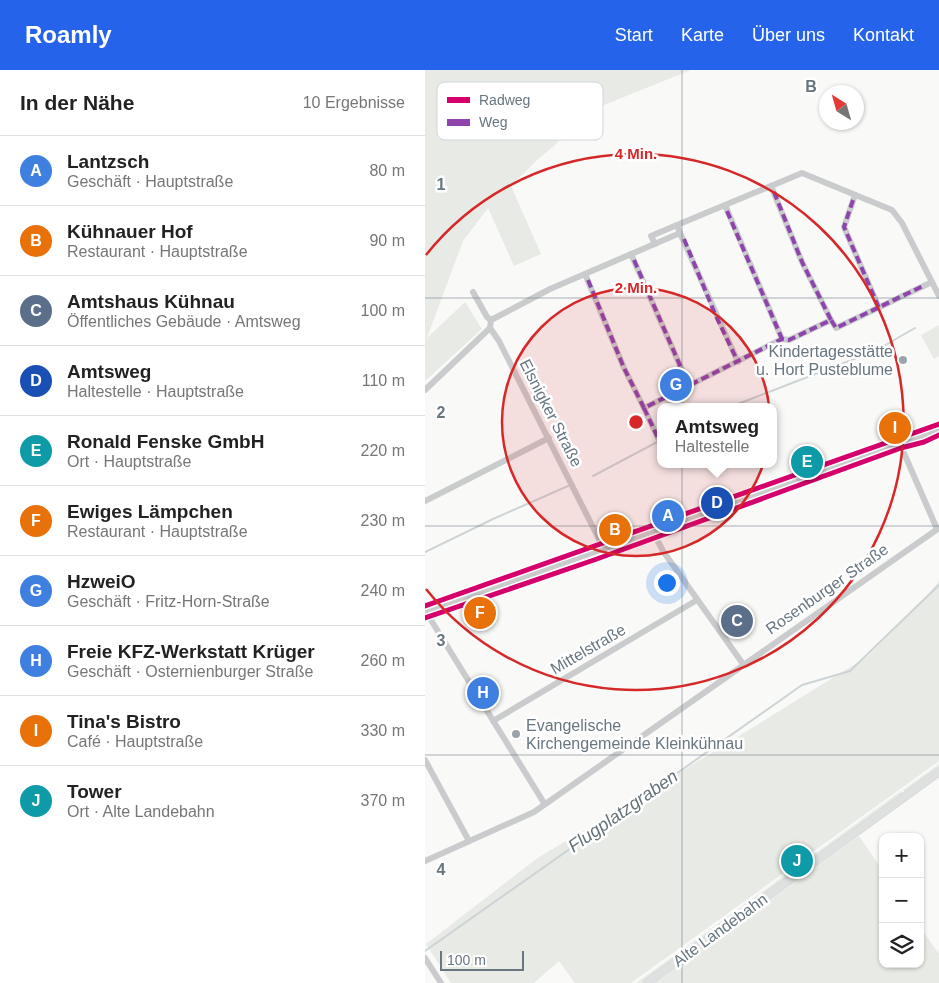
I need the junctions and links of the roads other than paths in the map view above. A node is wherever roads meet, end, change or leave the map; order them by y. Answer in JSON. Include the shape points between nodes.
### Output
{"nodes":[{"id":1,"x":771,"y":186,"type":"junction"},
{"id":2,"x":855,"y":195,"type":"junction"},
{"id":3,"x":725,"y":205,"type":"junction"},
{"id":4,"x":677,"y":225,"type":"junction"},
{"id":5,"x":680,"y":233,"type":"junction"},
{"id":6,"x":655,"y":244,"type":"junction"},
{"id":7,"x":631,"y":254,"type":"junction"},
{"id":8,"x":585,"y":274,"type":"junction"},
{"id":9,"x":931,"y":282,"type":"junction"},
{"id":10,"x":473,"y":292,"type":"dead end"},
{"id":11,"x":939,"y":296,"type":"edge"},
{"id":12,"x":879,"y":308,"type":"junction"},
{"id":13,"x":491,"y":320,"type":"junction"},
{"id":14,"x":831,"y":320,"type":"junction"},
{"id":15,"x":491,"y":328,"type":"junction"},
{"id":16,"x":782,"y":339,"type":"junction"},
{"id":17,"x":738,"y":362,"type":"junction"},
{"id":18,"x":689,"y":386,"type":"junction"},
{"id":19,"x":425,"y":390,"type":"edge"},
{"id":20,"x":644,"y":408,"type":"junction"},
{"id":21,"x":939,"y":430,"type":"edge"},
{"id":22,"x":657,"y":436,"type":"edge"},
{"id":23,"x":549,"y":438,"type":"junction"},
{"id":24,"x":900,"y":444,"type":"junction"},
{"id":25,"x":425,"y":501,"type":"edge"},
{"id":26,"x":938,"y":529,"type":"edge"},
{"id":27,"x":653,"y":532,"type":"junction"},
{"id":28,"x":604,"y":549,"type":"junction"},
{"id":29,"x":697,"y":600,"type":"junction"},
{"id":30,"x":425,"y":612,"type":"edge"},
{"id":31,"x":743,"y":664,"type":"junction"},
{"id":32,"x":493,"y":721,"type":"junction"},
{"id":33,"x":425,"y":760,"type":"edge"},
{"id":34,"x":939,"y":772,"type":"edge"},
{"id":35,"x":544,"y":803,"type":"junction"},
{"id":36,"x":469,"y":841,"type":"junction"},
{"id":37,"x":425,"y":861,"type":"edge"},
{"id":38,"x":425,"y":958,"type":"edge"},
{"id":39,"x":441,"y":983,"type":"edge"},
{"id":40,"x":647,"y":983,"type":"edge"}],
"edges":[{"from":1,"to":2,"type":"street","via":[[806,173]]},
{"from":1,"to":3,"type":"street"},
{"from":1,"to":14,"type":"street","via":[[802,262]]},
{"from":2,"to":9,"type":"street","via":[[893,210]]},
{"from":2,"to":12,"type":"street","via":[[844,227]]},
{"from":3,"to":4,"type":"street"},
{"from":3,"to":16,"type":"street"},
{"from":4,"to":5,"type":"street"},
{"from":4,"to":6,"type":"street","via":[[651,236]]},
{"from":5,"to":6,"type":"street"},
{"from":5,"to":17,"type":"street"},
{"from":6,"to":7,"type":"street"},
{"from":7,"to":8,"type":"street"},
{"from":7,"to":18,"type":"street"},
{"from":8,"to":13,"type":"street"},
{"from":8,"to":20,"type":"street"},
{"from":9,"to":11,"type":"street"},
{"from":9,"to":12,"type":"street"},
{"from":10,"to":13,"type":"street"},
{"from":12,"to":14,"type":"street","via":[[836,328]]},
{"from":13,"to":15,"type":"street","name":"Elsnigker Straße"},
{"from":14,"to":16,"type":"street","via":[[789,340]]},
{"from":15,"to":19,"type":"street"},
{"from":15,"to":23,"type":"street","name":"Elsnigker Straße"},
{"from":16,"to":17,"type":"street"},
{"from":17,"to":18,"type":"street"},
{"from":18,"to":20,"type":"street"},
{"from":20,"to":22,"type":"street"},
{"from":21,"to":24,"type":"street"},
{"from":23,"to":25,"type":"street"},
{"from":23,"to":28,"type":"street","name":"Elsnigker Straße"},
{"from":24,"to":26,"type":"street"},
{"from":24,"to":27,"type":"street"},
{"from":26,"to":31,"type":"street","name":"Rosenburger Straße"},
{"from":27,"to":28,"type":"street"},
{"from":27,"to":29,"type":"street"},
{"from":28,"to":30,"type":"street"},
{"from":29,"to":31,"type":"street"},
{"from":29,"to":32,"type":"street","name":"Mittelstraße"},
{"from":30,"to":32,"type":"street"},
{"from":31,"to":35,"type":"street","name":"Rosenburger Straße"},
{"from":32,"to":35,"type":"street"},
{"from":33,"to":36,"type":"street"},
{"from":34,"to":40,"type":"main road","name":"Alte Landebahn"},
{"from":35,"to":36,"type":"street","name":"Rosenburger Straße","via":[[534,812]]},
{"from":36,"to":37,"type":"street","name":"Rosenburger Straße"},
{"from":38,"to":39,"type":"street"}]}
